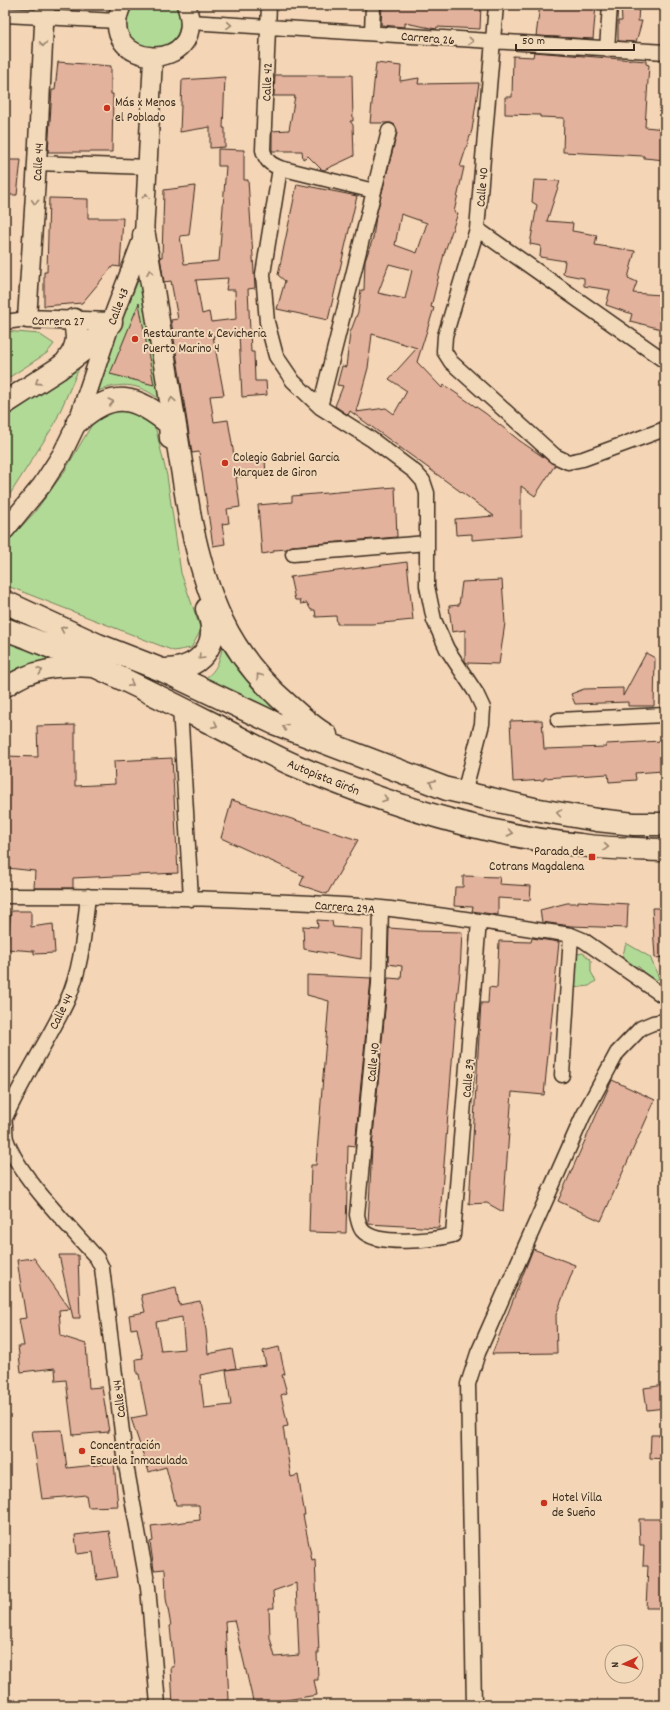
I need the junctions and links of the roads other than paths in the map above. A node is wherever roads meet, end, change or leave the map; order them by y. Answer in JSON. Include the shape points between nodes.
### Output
{"nodes":[{"id":1,"x":186,"y":5,"type":"edge"},
{"id":2,"x":270,"y":5,"type":"edge"},
{"id":3,"x":373,"y":5,"type":"edge"},
{"id":4,"x":496,"y":5,"type":"edge"},
{"id":5,"x":610,"y":5,"type":"edge"},
{"id":6,"x":44,"y":11,"type":"edge"},
{"id":7,"x":120,"y":13,"type":"edge"},
{"id":8,"x":5,"y":15,"type":"edge"},
{"id":9,"x":190,"y":22,"type":"junction"},
{"id":10,"x":268,"y":27,"type":"junction"},
{"id":11,"x":372,"y":32,"type":"junction"},
{"id":12,"x":494,"y":43,"type":"junction"},
{"id":13,"x":607,"y":49,"type":"junction"},
{"id":14,"x":665,"y":52,"type":"edge"},
{"id":15,"x":153,"y":58,"type":"junction"},
{"id":16,"x":389,"y":131,"type":"dead end"},
{"id":17,"x":37,"y":162,"type":"junction"},
{"id":18,"x":148,"y":167,"type":"junction"},
{"id":19,"x":280,"y":168,"type":"junction"},
{"id":20,"x":374,"y":191,"type":"junction"},
{"id":21,"x":477,"y":228,"type":"junction"},
{"id":22,"x":144,"y":235,"type":"junction"},
{"id":23,"x":27,"y":320,"type":"junction"},
{"id":24,"x":74,"y":320,"type":"junction"},
{"id":25,"x":5,"y":322,"type":"edge"},
{"id":26,"x":111,"y":322,"type":"junction"},
{"id":27,"x":91,"y":344,"type":"junction"},
{"id":28,"x":665,"y":361,"type":"edge"},
{"id":29,"x":66,"y":362,"type":"junction"},
{"id":30,"x":5,"y":403,"type":"edge"},
{"id":31,"x":320,"y":407,"type":"junction"},
{"id":32,"x":78,"y":421,"type":"junction"},
{"id":33,"x":665,"y":429,"type":"edge"},
{"id":34,"x":5,"y":515,"type":"edge"},
{"id":35,"x":5,"y":530,"type":"edge"},
{"id":36,"x":428,"y":543,"type":"junction"},
{"id":37,"x":293,"y":554,"type":"dead end"},
{"id":38,"x":5,"y":602,"type":"edge"},
{"id":39,"x":5,"y":629,"type":"edge"},
{"id":40,"x":96,"y":668,"type":"junction"},
{"id":41,"x":162,"y":670,"type":"junction"},
{"id":42,"x":5,"y":688,"type":"edge"},
{"id":43,"x":180,"y":707,"type":"junction"},
{"id":44,"x":665,"y":715,"type":"edge"},
{"id":45,"x":558,"y":720,"type":"dead end"},
{"id":46,"x":367,"y":758,"type":"junction"},
{"id":47,"x":464,"y":793,"type":"junction"},
{"id":48,"x":665,"y":824,"type":"edge"},
{"id":49,"x":665,"y":850,"type":"edge"},
{"id":50,"x":5,"y":896,"type":"edge"},
{"id":51,"x":88,"y":896,"type":"junction"},
{"id":52,"x":191,"y":899,"type":"junction"},
{"id":53,"x":381,"y":909,"type":"junction"},
{"id":54,"x":479,"y":921,"type":"junction"},
{"id":55,"x":571,"y":936,"type":"junction"},
{"id":56,"x":665,"y":997,"type":"edge"},
{"id":57,"x":665,"y":1021,"type":"edge"},
{"id":58,"x":562,"y":1075,"type":"dead end"},
{"id":59,"x":5,"y":1118,"type":"edge"},
{"id":60,"x":5,"y":1124,"type":"edge"},
{"id":61,"x":453,"y":1235,"type":"joint"},
{"id":62,"x":158,"y":1705,"type":"edge"},
{"id":63,"x":474,"y":1705,"type":"edge"}],
"edges":[{"from":1,"to":9,"type":"street"},
{"from":2,"to":10,"type":"street","name":"Calle 42"},
{"from":3,"to":11,"type":"street"},
{"from":4,"to":12,"type":"street","name":"Calle 40"},
{"from":5,"to":13,"type":"street"},
{"from":6,"to":7,"type":"street"},
{"from":6,"to":8,"type":"street"},
{"from":6,"to":17,"type":"street","name":"Calle 44","one_way":true},
{"from":7,"to":15,"type":"street","via":[[118,30],[127,47],[139,55]]},
{"from":9,"to":10,"type":"street","name":"Carrera 26","one_way":true},
{"from":9,"to":15,"type":"street","via":[[187,36],[179,48],[162,57]]},
{"from":10,"to":11,"type":"street","name":"Carrera 26"},
{"from":10,"to":19,"type":"street","name":"Calle 42","via":[[263,150],[270,164]]},
{"from":11,"to":12,"type":"street","name":"Carrera 26","one_way":true},
{"from":12,"to":13,"type":"street","name":"Carrera 26"},
{"from":12,"to":21,"type":"street","name":"Calle 40"},
{"from":13,"to":14,"type":"street","name":"Carrera 26"},
{"from":15,"to":18,"type":"street","name":"Calle 43"},
{"from":16,"to":20,"type":"street"},
{"from":17,"to":18,"type":"street"},
{"from":17,"to":23,"type":"street","name":"Calle 44","one_way":true},
{"from":22,"to":18,"type":"street","name":"Calle 43","one_way":true},
{"from":19,"to":20,"type":"street"},
{"from":19,"to":31,"type":"street","via":[[263,274],[267,322],[276,356],[293,381]]},
{"from":20,"to":31,"type":"street"},
{"from":21,"to":28,"type":"street"},
{"from":21,"to":33,"type":"street","name":"Calle 40","via":[[444,336],[444,351],[451,362],[555,456],[568,462]]},
{"from":22,"to":26,"type":"street","name":"Calle 43"},
{"from":46,"to":22,"type":"highway","one_way":true,"via":[[315,728],[268,689],[231,641],[217,612],[200,564],[190,518]]},
{"from":23,"to":24,"type":"street","name":"Carrera 27"},
{"from":23,"to":25,"type":"street","name":"Carrera 27"},
{"from":24,"to":26,"type":"street","name":"Carrera 27"},
{"from":24,"to":27,"type":"street","name":"Calle 43","via":[[83,326]]},
{"from":24,"to":29,"type":"highway","via":[[78,338],[72,355]]},
{"from":26,"to":27,"type":"highway"},
{"from":26,"to":32,"type":"street","name":"Calle 43"},
{"from":27,"to":29,"type":"highway"},
{"from":27,"to":34,"type":"street","via":[[78,401],[61,438],[39,473]]},
{"from":29,"to":30,"type":"highway","one_way":true},
{"from":31,"to":36,"type":"street","via":[[371,440],[415,472],[423,481],[427,493]]},
{"from":32,"to":35,"type":"street","name":"Calle 43","via":[[62,454],[42,484]]},
{"from":32,"to":41,"type":"highway","one_way":true,"via":[[94,407],[113,400],[133,401],[152,410],[170,424],[173,479],[182,533],[197,585],[213,622],[213,636],[200,659],[189,667]]},
{"from":36,"to":37,"type":"street"},
{"from":36,"to":47,"type":"street","via":[[427,586],[434,620],[447,649],[483,708],[482,724]]},
{"from":41,"to":38,"type":"highway","one_way":true,"via":[[98,645]]},
{"from":39,"to":40,"type":"highway","name":"Autopista Girón","via":[[44,643]]},
{"from":42,"to":40,"type":"street","one_way":true,"via":[[20,678],[44,669],[69,666]]},
{"from":40,"to":43,"type":"highway","name":"Autopista Girón","one_way":true},
{"from":46,"to":41,"type":"highway","one_way":true,"via":[[274,724]]},
{"from":43,"to":49,"type":"highway","name":"Autopista Girón","one_way":true,"via":[[295,765],[422,813],[546,840],[606,848]]},
{"from":43,"to":52,"type":"street"},
{"from":44,"to":45,"type":"street"},
{"from":47,"to":46,"type":"highway","one_way":true,"via":[[447,789]]},
{"from":48,"to":47,"type":"highway","one_way":true,"via":[[608,821],[534,809]]},
{"from":50,"to":51,"type":"street","name":"Carrera 29A"},
{"from":51,"to":52,"type":"street","name":"Carrera 29A"},
{"from":51,"to":59,"type":"street","name":"Calle 44","via":[[82,952],[67,1000]]},
{"from":52,"to":53,"type":"street","name":"Carrera 29A"},
{"from":53,"to":54,"type":"street","name":"Carrera 29A","via":[[463,917]]},
{"from":53,"to":61,"type":"street","name":"Calle 40","via":[[379,984],[357,1215],[362,1230],[376,1238],[403,1241],[434,1240]]},
{"from":54,"to":55,"type":"street","name":"Carrera 29A"},
{"from":54,"to":61,"type":"street","name":"Calle 39"},
{"from":55,"to":56,"type":"street","name":"Carrera 29A","via":[[583,940]]},
{"from":55,"to":58,"type":"street"},
{"from":57,"to":63,"type":"street","via":[[641,1028],[617,1053],[583,1116],[478,1353],[468,1384]]},
{"from":60,"to":62,"type":"street","name":"Calle 44","via":[[6,1137],[13,1155],[39,1191],[97,1258],[102,1268],[126,1465],[148,1586]]}]}
